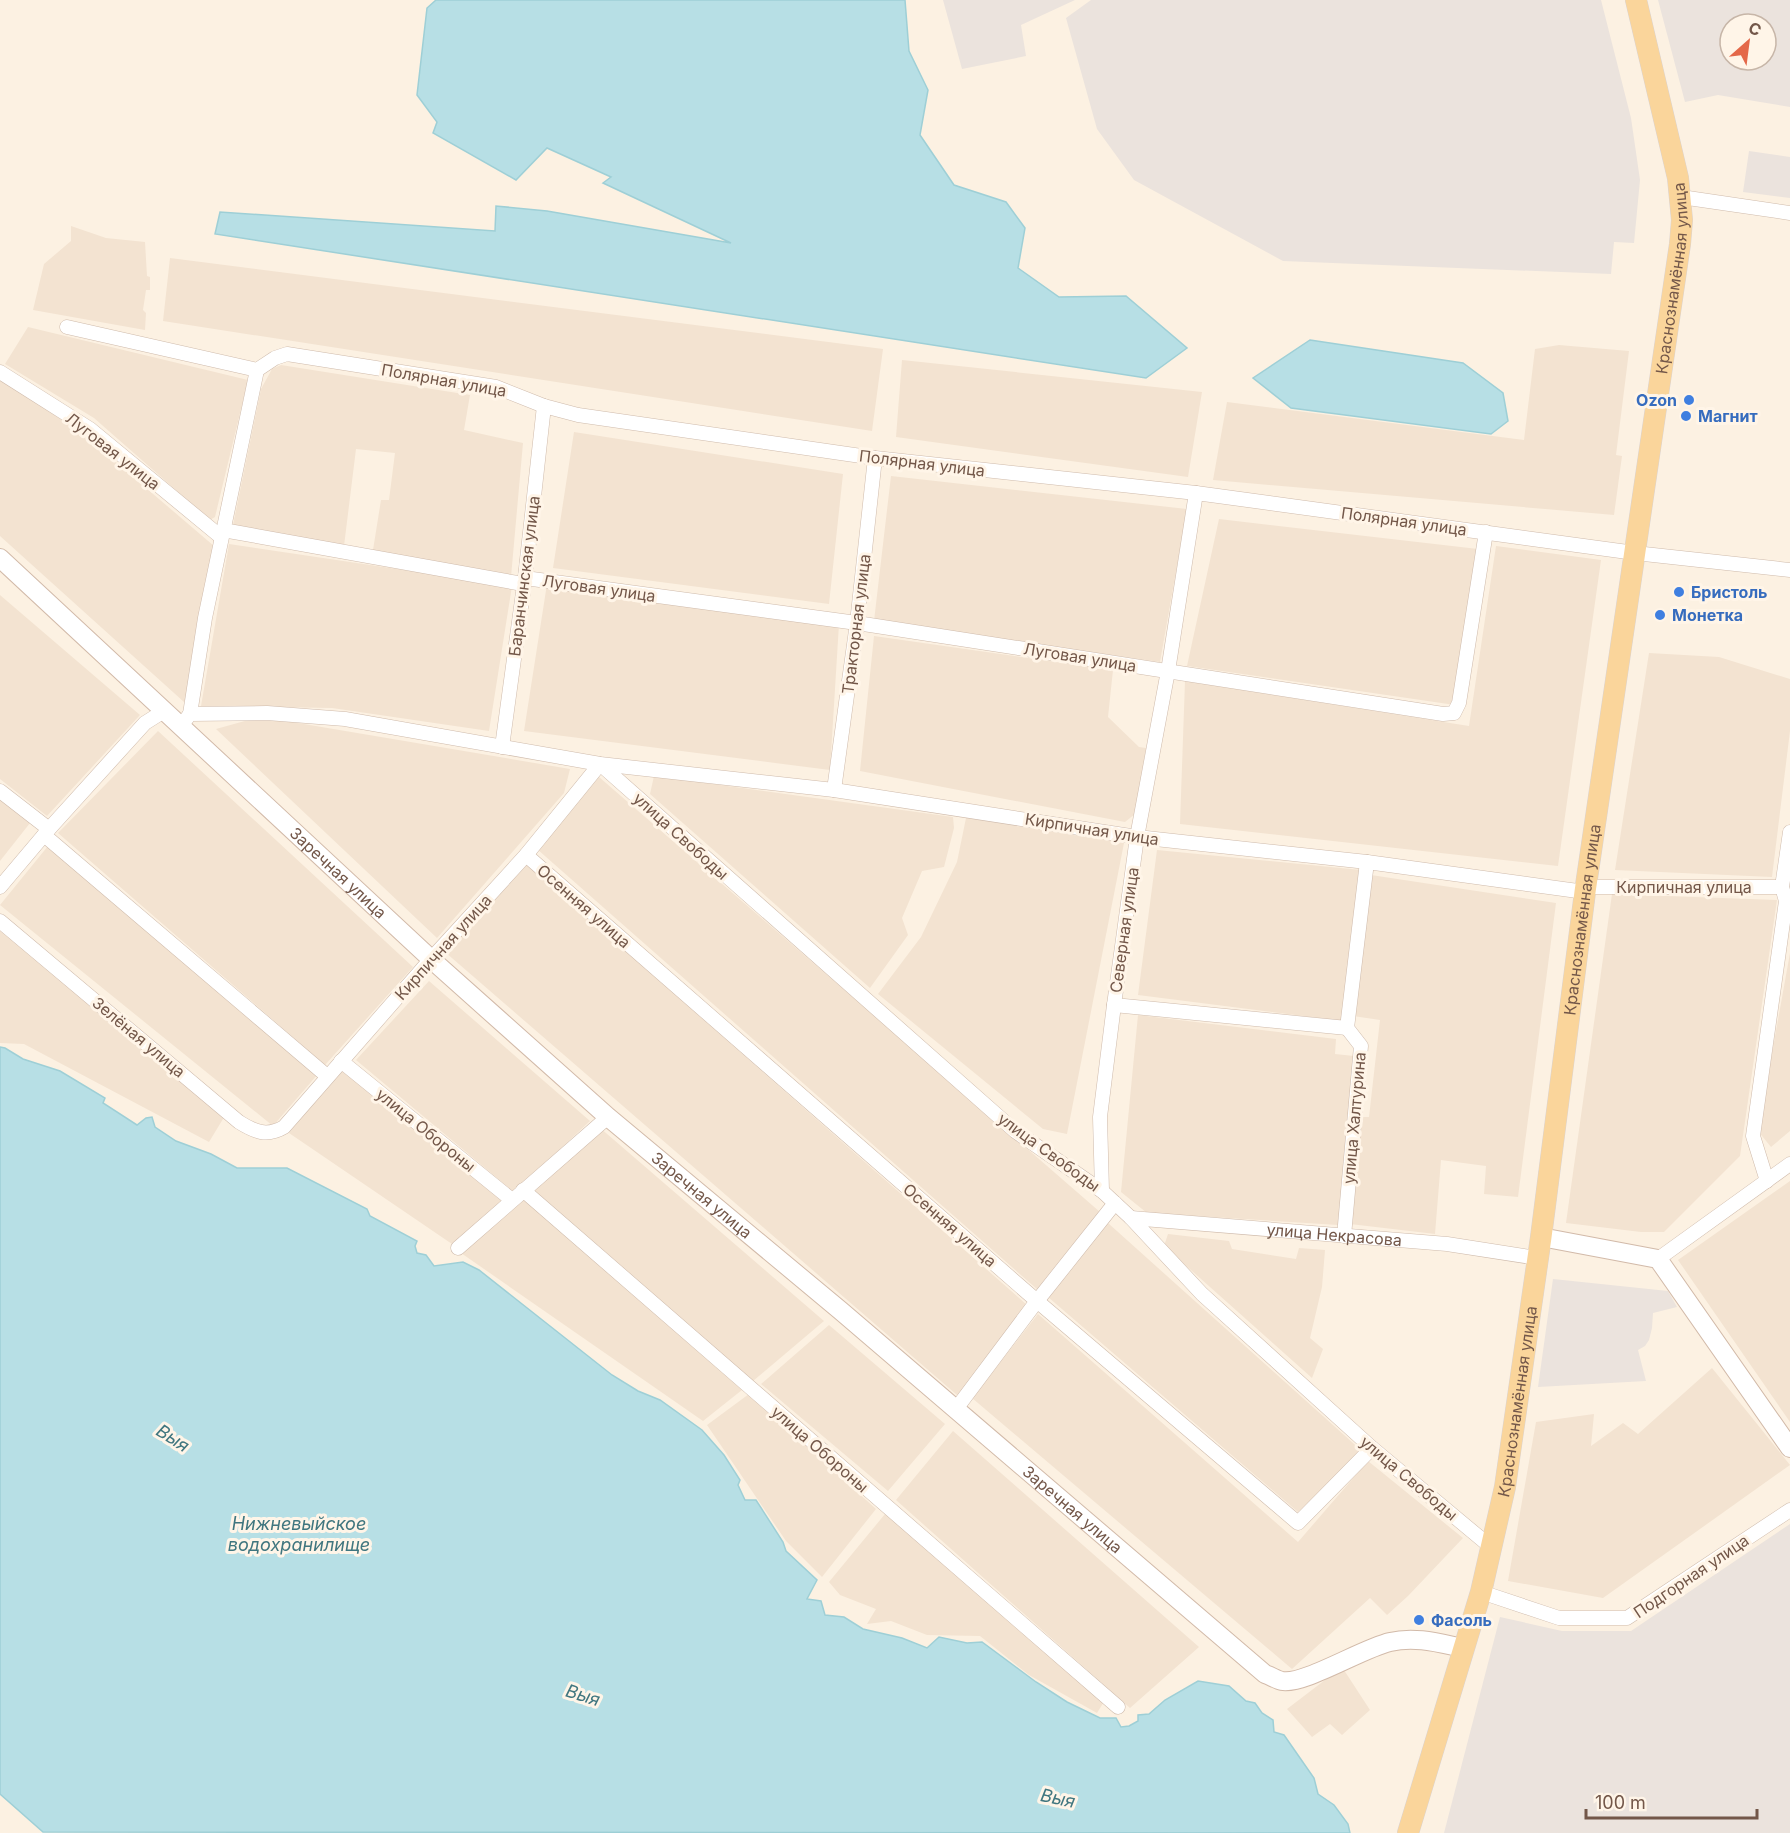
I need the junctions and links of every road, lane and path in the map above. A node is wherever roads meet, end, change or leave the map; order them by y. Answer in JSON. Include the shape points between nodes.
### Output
{"nodes":[{"id":1,"x":1636,"y":0,"type":"edge"},
{"id":2,"x":1681,"y":197,"type":"junction"},
{"id":3,"x":1790,"y":213,"type":"edge"},
{"id":4,"x":67,"y":327,"type":"dead end"},
{"id":5,"x":256,"y":370,"type":"junction"},
{"id":6,"x":0,"y":372,"type":"edge"},
{"id":7,"x":544,"y":406,"type":"junction"},
{"id":8,"x":875,"y":458,"type":"junction"},
{"id":9,"x":1196,"y":493,"type":"junction"},
{"id":10,"x":1486,"y":532,"type":"junction"},
{"id":11,"x":222,"y":533,"type":"junction"},
{"id":12,"x":1635,"y":553,"type":"junction"},
{"id":13,"x":0,"y":558,"type":"edge"},
{"id":14,"x":1790,"y":570,"type":"edge"},
{"id":15,"x":524,"y":581,"type":"junction"},
{"id":16,"x":857,"y":623,"type":"junction"},
{"id":17,"x":1168,"y":671,"type":"junction"},
{"id":18,"x":164,"y":711,"type":"junction"},
{"id":19,"x":186,"y":720,"type":"junction"},
{"id":20,"x":502,"y":747,"type":"junction"},
{"id":21,"x":600,"y":764,"type":"junction"},
{"id":22,"x":834,"y":790,"type":"junction"},
{"id":23,"x":0,"y":791,"type":"edge"},
{"id":24,"x":46,"y":832,"type":"junction"},
{"id":25,"x":1790,"y":832,"type":"edge"},
{"id":26,"x":1137,"y":837,"type":"junction"},
{"id":27,"x":526,"y":855,"type":"junction"},
{"id":28,"x":1367,"y":862,"type":"junction"},
{"id":29,"x":0,"y":887,"type":"edge"},
{"id":30,"x":1585,"y":890,"type":"junction"},
{"id":31,"x":1786,"y":897,"type":"edge"},
{"id":32,"x":0,"y":921,"type":"edge"},
{"id":33,"x":431,"y":959,"type":"junction"},
{"id":34,"x":1114,"y":1005,"type":"junction"},
{"id":35,"x":1347,"y":1028,"type":"junction"},
{"id":36,"x":341,"y":1061,"type":"junction"},
{"id":37,"x":327,"y":1076,"type":"junction"},
{"id":38,"x":608,"y":1117,"type":"junction"},
{"id":39,"x":284,"y":1127,"type":"joint"},
{"id":40,"x":1790,"y":1164,"type":"edge"},
{"id":41,"x":1767,"y":1181,"type":"junction"},
{"id":42,"x":523,"y":1190,"type":"junction"},
{"id":43,"x":1102,"y":1191,"type":"junction"},
{"id":44,"x":512,"y":1200,"type":"junction"},
{"id":45,"x":1115,"y":1203,"type":"junction"},
{"id":46,"x":1131,"y":1218,"type":"junction"},
{"id":47,"x":1344,"y":1236,"type":"junction"},
{"id":48,"x":1539,"y":1247,"type":"junction"},
{"id":49,"x":458,"y":1248,"type":"dead end"},
{"id":50,"x":1658,"y":1259,"type":"junction"},
{"id":51,"x":1037,"y":1301,"type":"junction"},
{"id":52,"x":956,"y":1409,"type":"junction"},
{"id":53,"x":1372,"y":1448,"type":"junction"},
{"id":54,"x":1790,"y":1448,"type":"edge"},
{"id":55,"x":1790,"y":1510,"type":"edge"},
{"id":56,"x":1491,"y":1547,"type":"junction"},
{"id":57,"x":1481,"y":1592,"type":"junction"},
{"id":58,"x":1463,"y":1648,"type":"junction"},
{"id":59,"x":1118,"y":1707,"type":"dead end"},
{"id":60,"x":1408,"y":1833,"type":"edge"}],
"edges":[{"from":1,"to":2,"type":"main road","name":"Краснознамённая улица"},
{"from":2,"to":3,"type":"street"},
{"from":2,"to":12,"type":"main road","name":"Краснознамённая улица","via":[[1680,244]]},
{"from":4,"to":5,"type":"street"},
{"from":5,"to":7,"type":"street","name":"Полярная улица","via":[[287,354],[496,387]]},
{"from":5,"to":11,"type":"street"},
{"from":6,"to":11,"type":"street","name":"Луговая улица","via":[[90,429]]},
{"from":7,"to":8,"type":"street","name":"Полярная улица","via":[[578,415]]},
{"from":7,"to":15,"type":"street","name":"Баранчинская улица"},
{"from":8,"to":9,"type":"street","name":"Полярная улица"},
{"from":8,"to":16,"type":"street","name":"Тракторная улица"},
{"from":9,"to":10,"type":"street","name":"Полярная улица"},
{"from":9,"to":17,"type":"street","name":"Северная улица"},
{"from":10,"to":12,"type":"street","name":"Полярная улица"},
{"from":10,"to":17,"type":"street","name":"Луговая улица","via":[[1459,703],[1454,713]]},
{"from":11,"to":15,"type":"street","name":"Луговая улица"},
{"from":11,"to":19,"type":"street"},
{"from":12,"to":14,"type":"street","name":"Полярная улица"},
{"from":12,"to":30,"type":"main road","name":"Краснознамённая улица"},
{"from":13,"to":18,"type":"street","name":"Заречная улица"},
{"from":15,"to":16,"type":"street","name":"Луговая улица"},
{"from":15,"to":20,"type":"street","name":"Баранчинская улица"},
{"from":16,"to":17,"type":"street","name":"Луговая улица"},
{"from":16,"to":22,"type":"street","name":"Тракторная улица"},
{"from":17,"to":26,"type":"street","name":"Северная улица"},
{"from":18,"to":19,"type":"street","name":"Заречная улица"},
{"from":18,"to":24,"type":"street","via":[[145,723]]},
{"from":19,"to":20,"type":"street","name":"Кирпичная улица","via":[[267,713],[345,720]]},
{"from":19,"to":33,"type":"street","name":"Заречная улица"},
{"from":20,"to":21,"type":"street","name":"Кирпичная улица"},
{"from":21,"to":22,"type":"street","name":"Кирпичная улица"},
{"from":21,"to":27,"type":"street","name":"Кирпичная улица"},
{"from":21,"to":43,"type":"street","name":"улица Свободы","via":[[1015,1131]]},
{"from":22,"to":26,"type":"street","name":"Кирпичная улица"},
{"from":23,"to":24,"type":"street"},
{"from":24,"to":29,"type":"street"},
{"from":24,"to":37,"type":"street"},
{"from":25,"to":31,"type":"street"},
{"from":26,"to":28,"type":"street","name":"Кирпичная улица"},
{"from":26,"to":34,"type":"street","name":"Северная улица"},
{"from":27,"to":33,"type":"street","name":"Кирпичная улица"},
{"from":27,"to":51,"type":"street","name":"Осенняя улица"},
{"from":28,"to":30,"type":"street","name":"Кирпичная улица"},
{"from":28,"to":35,"type":"street","name":"улица Халтурина"},
{"from":30,"to":31,"type":"street","name":"Кирпичная улица"},
{"from":30,"to":48,"type":"main road","name":"Краснознамённая улица"},
{"from":31,"to":41,"type":"street","via":[[1753,1136]]},
{"from":32,"to":39,"type":"street","name":"Зелёная улица","via":[[239,1122],[264,1133]]},
{"from":33,"to":36,"type":"street","name":"Кирпичная улица"},
{"from":33,"to":38,"type":"street","name":"Заречная улица"},
{"from":34,"to":35,"type":"street"},
{"from":34,"to":43,"type":"street","name":"Северная улица","via":[[1100,1117]]},
{"from":35,"to":47,"type":"street","name":"улица Халтурина","via":[[1362,1046]]},
{"from":36,"to":37,"type":"street","name":"Кирпичная улица"},
{"from":36,"to":44,"type":"street","name":"улица Обороны"},
{"from":37,"to":39,"type":"street","name":"Кирпичная улица"},
{"from":38,"to":42,"type":"street"},
{"from":38,"to":52,"type":"street","name":"Заречная улица"},
{"from":40,"to":41,"type":"street"},
{"from":41,"to":50,"type":"street"},
{"from":42,"to":44,"type":"street"},
{"from":42,"to":59,"type":"street","name":"улица Обороны"},
{"from":43,"to":45,"type":"street","name":"улица Свободы"},
{"from":44,"to":49,"type":"street"},
{"from":45,"to":46,"type":"street","name":"улица Свободы"},
{"from":45,"to":51,"type":"street"},
{"from":46,"to":47,"type":"street","name":"улица Некрасова"},
{"from":46,"to":53,"type":"street","name":"улица Свободы","via":[[1202,1294]]},
{"from":47,"to":48,"type":"street","name":"улица Некрасова"},
{"from":48,"to":50,"type":"street","name":"улица Некрасова"},
{"from":48,"to":56,"type":"main road","name":"Краснознамённая улица","via":[[1505,1487]]},
{"from":50,"to":54,"type":"street"},
{"from":51,"to":52,"type":"street"},
{"from":51,"to":53,"type":"street","name":"Осенняя улица","via":[[1298,1523]]},
{"from":52,"to":58,"type":"street","name":"Заречная улица","via":[[1265,1674],[1283,1681],[1303,1679],[1369,1647],[1392,1641],[1428,1640]]},
{"from":53,"to":56,"type":"street","name":"улица Свободы"},
{"from":55,"to":57,"type":"street","name":"Подгорная улица","via":[[1627,1618],[1559,1618]]},
{"from":56,"to":57,"type":"main road","name":"Краснознамённая улица"},
{"from":57,"to":58,"type":"main road","name":"Краснознамённая улица"},
{"from":58,"to":60,"type":"main road","name":"Краснознамённая улица"}]}
